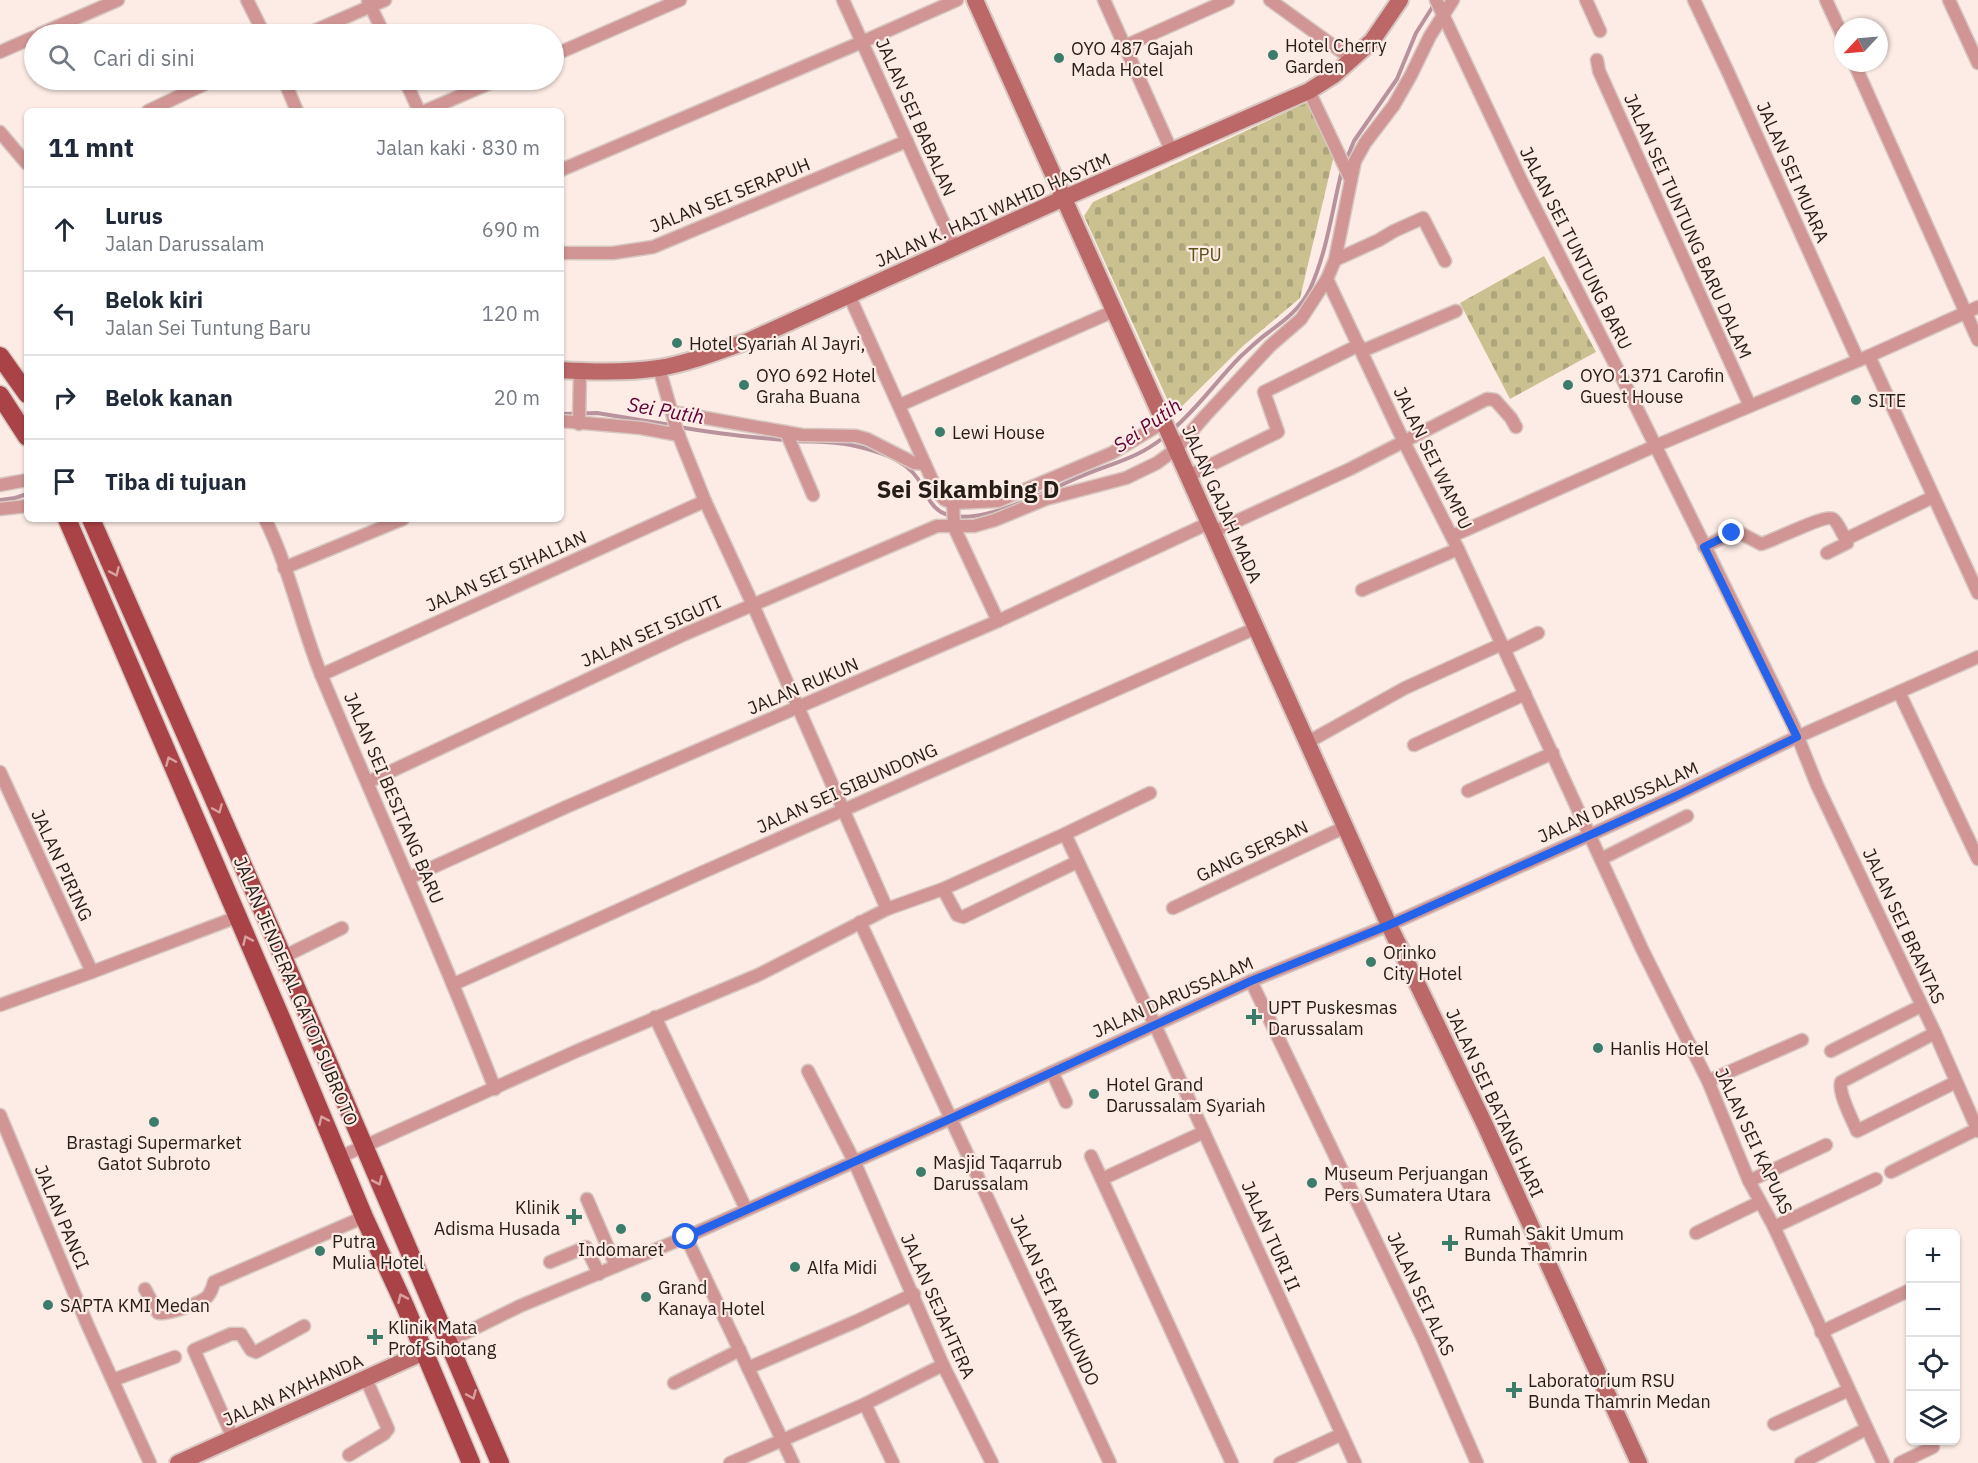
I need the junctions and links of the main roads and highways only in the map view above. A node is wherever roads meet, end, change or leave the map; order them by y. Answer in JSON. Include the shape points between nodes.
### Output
{"nodes":[{"id":1,"x":0,"y":356,"type":"edge"},
{"id":2,"x":24,"y":390,"type":"edge"},
{"id":3,"x":0,"y":394,"type":"edge"},
{"id":4,"x":24,"y":432,"type":"edge"},
{"id":5,"x":68,"y":522,"type":"edge"},
{"id":6,"x":92,"y":522,"type":"edge"},
{"id":7,"x":260,"y":906,"type":"junction"},
{"id":8,"x":237,"y":917,"type":"junction"},
{"id":9,"x":449,"y":1341,"type":"junction"},
{"id":10,"x":424,"y":1352,"type":"junction"},
{"id":11,"x":471,"y":1463,"type":"edge"},
{"id":12,"x":500,"y":1463,"type":"edge"}],
"edges":[{"from":1,"to":2,"type":"main road"},
{"from":3,"to":4,"type":"main road"},
{"from":8,"to":5,"type":"main road","name":"JALAN JENDERAL GATOT SUBROTO","one_way":true},
{"from":6,"to":7,"type":"main road","name":"JALAN JENDERAL GATOT SUBROTO","one_way":true},
{"from":7,"to":8,"type":"main road"},
{"from":7,"to":9,"type":"main road","name":"JALAN JENDERAL GATOT SUBROTO","one_way":true},
{"from":10,"to":8,"type":"main road","name":"JALAN JENDERAL GATOT SUBROTO","one_way":true},
{"from":9,"to":10,"type":"main road"},
{"from":9,"to":12,"type":"main road","name":"JALAN JENDERAL GATOT SUBROTO","one_way":true},
{"from":10,"to":11,"type":"main road","name":"JALAN JENDERAL GATOT SUBROTO"}]}
